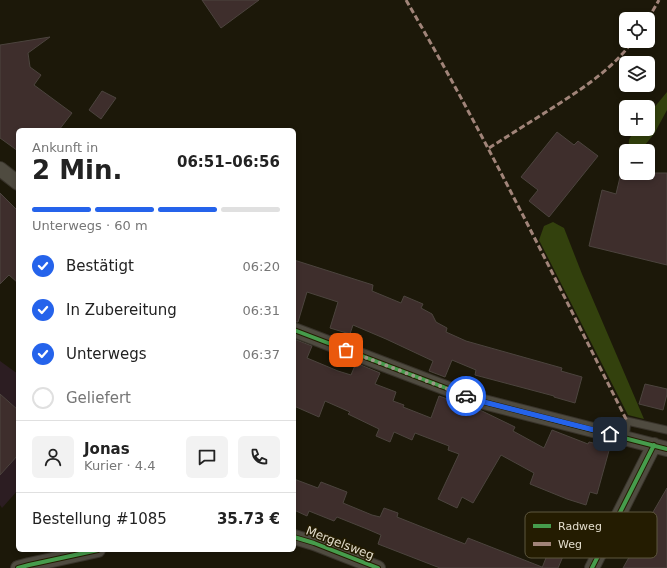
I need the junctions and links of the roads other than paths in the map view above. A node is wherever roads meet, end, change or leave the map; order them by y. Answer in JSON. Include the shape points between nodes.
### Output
{"nodes":[{"id":1,"x":0,"y":169,"type":"edge"},
{"id":2,"x":16,"y":181,"type":"edge"},
{"id":3,"x":296,"y":331,"type":"edge"},
{"id":4,"x":667,"y":430,"type":"edge"},
{"id":5,"x":625,"y":438,"type":"junction"},
{"id":6,"x":661,"y":447,"type":"edge"},
{"id":7,"x":624,"y":512,"type":"edge"},
{"id":8,"x":296,"y":538,"type":"edge"},
{"id":9,"x":89,"y":552,"type":"edge"},
{"id":10,"x":598,"y":558,"type":"edge"},
{"id":11,"x":18,"y":568,"type":"edge"},
{"id":12,"x":378,"y":568,"type":"edge"},
{"id":13,"x":592,"y":568,"type":"edge"}],
"edges":[{"from":1,"to":2,"type":"street"},
{"from":3,"to":5,"type":"street","via":[[480,401]]},
{"from":4,"to":5,"type":"lane","via":[[627,420]]},
{"from":5,"to":6,"type":"street"},
{"from":6,"to":7,"type":"street"},
{"from":8,"to":12,"type":"street","name":"Mergelsweg"},
{"from":9,"to":11,"type":"street"},
{"from":10,"to":13,"type":"street"}]}
